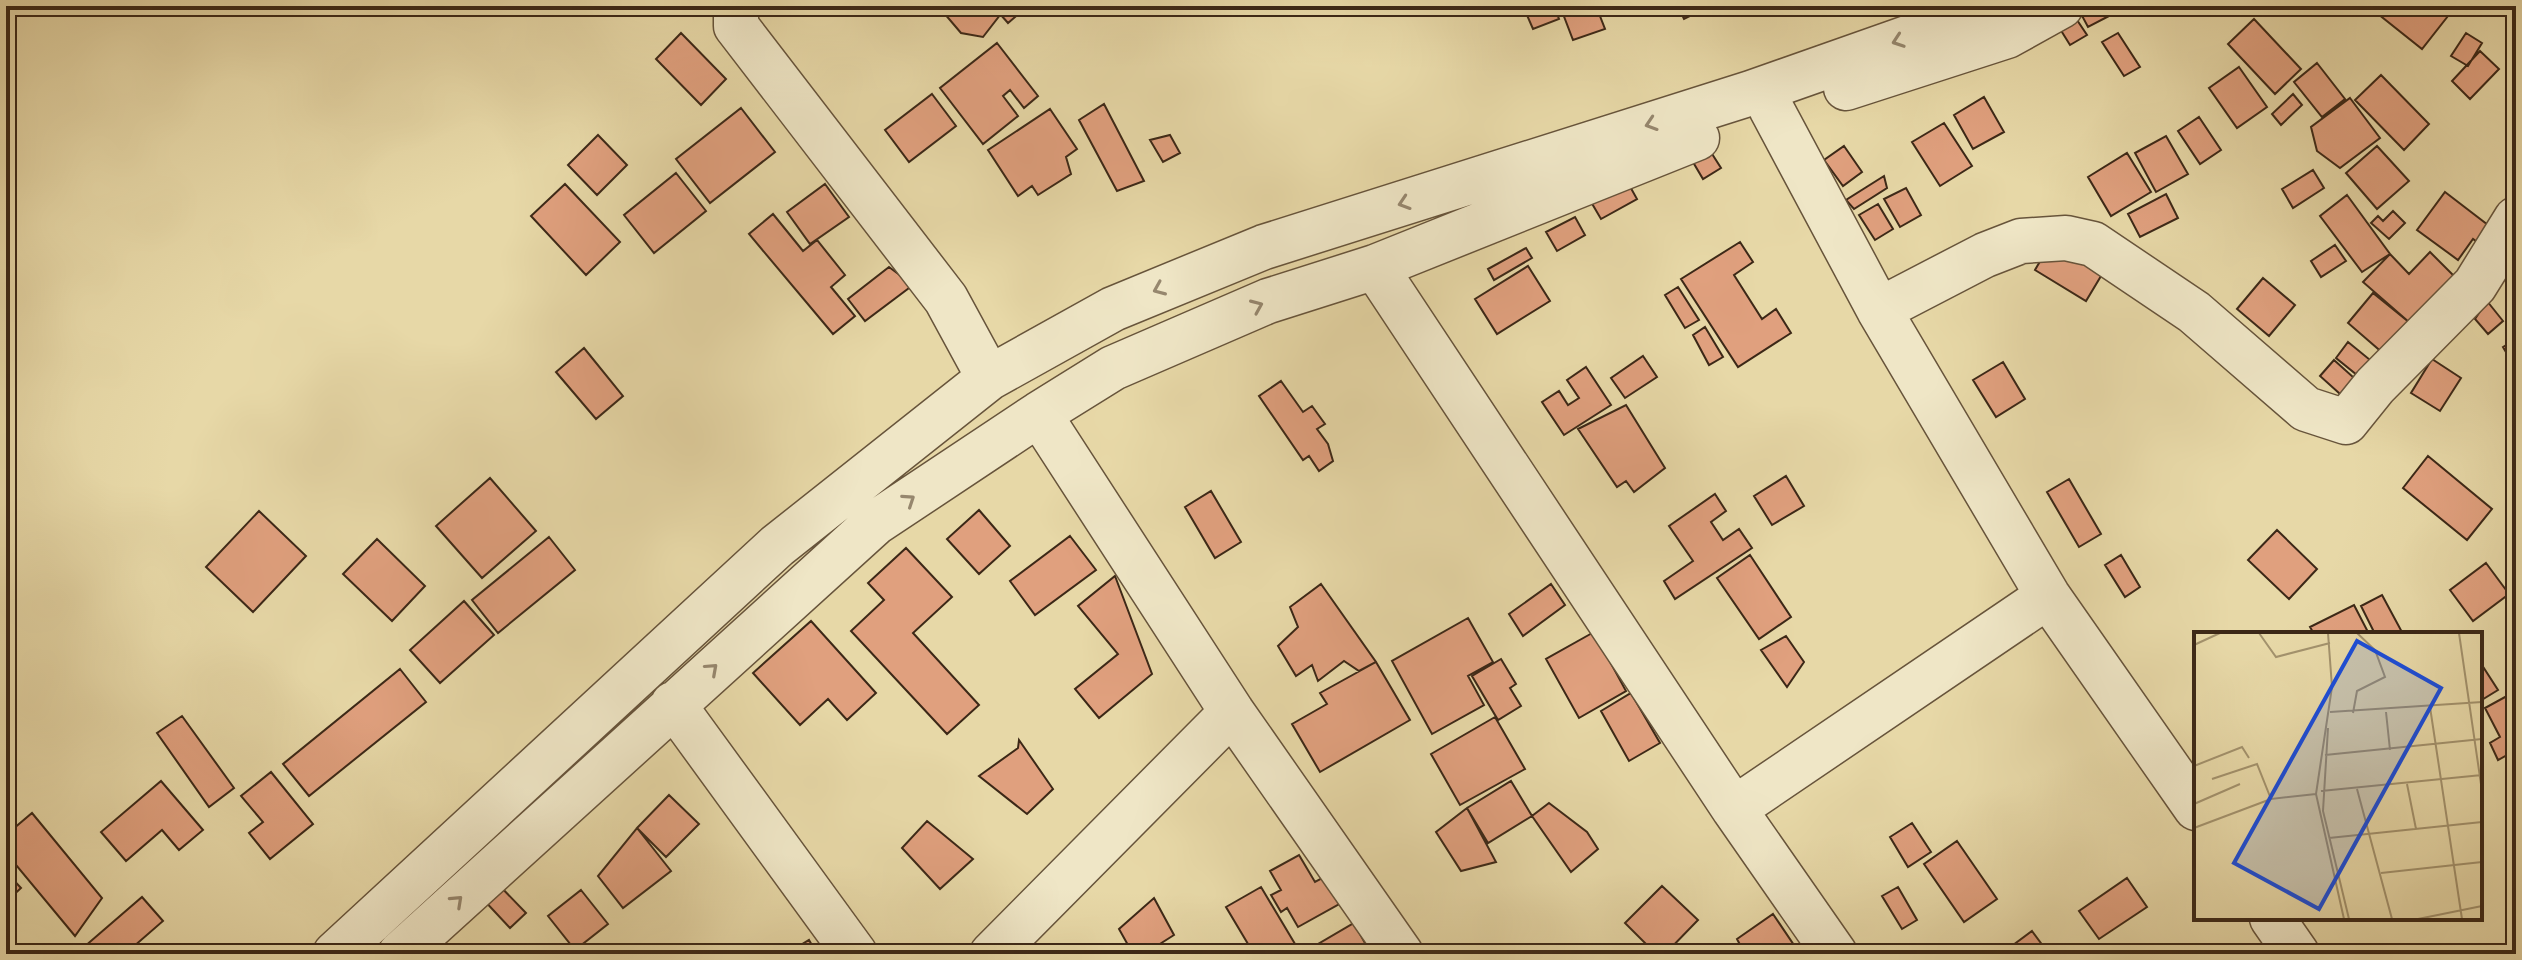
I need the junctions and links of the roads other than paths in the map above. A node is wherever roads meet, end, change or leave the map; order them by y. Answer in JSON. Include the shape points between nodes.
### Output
{"nodes":[{"id":1,"x":1998,"y":6,"type":"edge"},
{"id":2,"x":2061,"y":6,"type":"edge"},
{"id":3,"x":733,"y":7,"type":"edge"},
{"id":4,"x":1771,"y":108,"type":"junction"},
{"id":5,"x":2516,"y":219,"type":"edge"},
{"id":6,"x":1375,"y":267,"type":"junction"},
{"id":7,"x":1879,"y":310,"type":"junction"},
{"id":8,"x":989,"y":378,"type":"junction"},
{"id":9,"x":1039,"y":414,"type":"junction"},
{"id":10,"x":2048,"y":596,"type":"junction"},
{"id":11,"x":673,"y":704,"type":"junction"},
{"id":12,"x":1232,"y":712,"type":"junction"},
{"id":13,"x":2194,"y":805,"type":"edge"},
{"id":14,"x":1734,"y":809,"type":"junction"},
{"id":15,"x":2273,"y":920,"type":"edge"},
{"id":16,"x":335,"y":954,"type":"edge"},
{"id":17,"x":400,"y":954,"type":"edge"},
{"id":18,"x":855,"y":954,"type":"edge"},
{"id":19,"x":992,"y":954,"type":"edge"},
{"id":20,"x":1401,"y":954,"type":"edge"},
{"id":21,"x":1835,"y":954,"type":"edge"},
{"id":22,"x":2296,"y":954,"type":"edge"}],
"edges":[{"from":1,"to":8,"type":"street","one_way":true,"via":[[1751,93],[1264,247],[1113,309]]},
{"from":2,"to":4,"type":"street","via":[[2007,36],[1903,72]]},
{"from":3,"to":8,"type":"street","via":[[736,26],[946,299]]},
{"from":4,"to":6,"type":"street"},
{"from":4,"to":7,"type":"street"},
{"from":5,"to":7,"type":"street","via":[[2475,285],[2346,422],[2306,409],[2194,312],[2093,244],[2066,238],[2021,241]]},
{"from":9,"to":6,"type":"street","one_way":true,"via":[[1113,368],[1268,301]]},
{"from":6,"to":14,"type":"street"},
{"from":7,"to":10,"type":"street"},
{"from":8,"to":16,"type":"street","via":[[777,546]]},
{"from":11,"to":9,"type":"street","one_way":true,"via":[[875,523]]},
{"from":9,"to":12,"type":"street"},
{"from":10,"to":13,"type":"street"},
{"from":10,"to":14,"type":"street"},
{"from":17,"to":11,"type":"street","one_way":true},
{"from":11,"to":18,"type":"street"},
{"from":12,"to":19,"type":"street"},
{"from":12,"to":20,"type":"street"},
{"from":14,"to":21,"type":"street"},
{"from":15,"to":22,"type":"street"}]}
